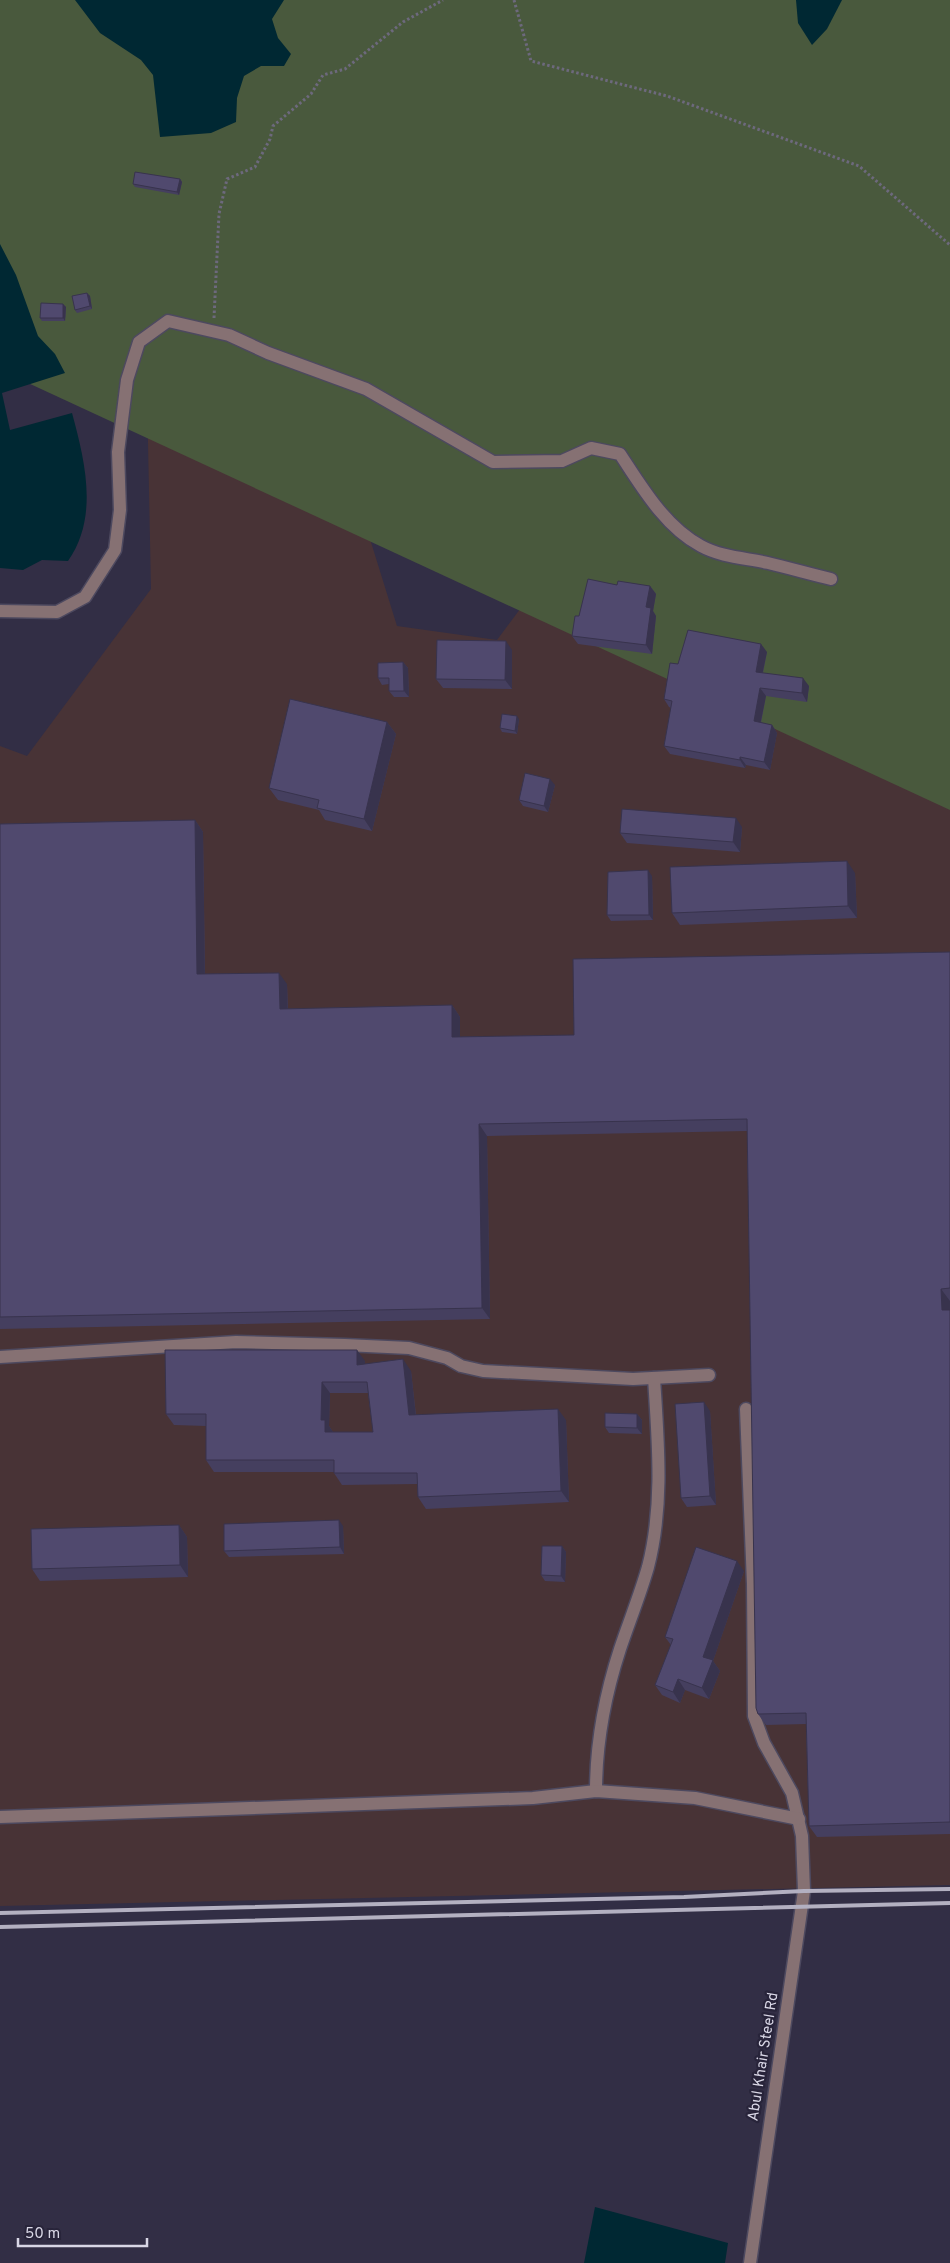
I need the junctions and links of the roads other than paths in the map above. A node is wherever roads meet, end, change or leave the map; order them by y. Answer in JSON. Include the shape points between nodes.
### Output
{"nodes":[{"id":1,"x":831,"y":579,"type":"dead end"},
{"id":2,"x":0,"y":611,"type":"edge"},
{"id":3,"x":0,"y":1357,"type":"edge"},
{"id":4,"x":709,"y":1374,"type":"dead end"},
{"id":5,"x":654,"y":1378,"type":"junction"},
{"id":6,"x":746,"y":1409,"type":"dead end"},
{"id":7,"x":596,"y":1791,"type":"junction"},
{"id":8,"x":0,"y":1817,"type":"edge"},
{"id":9,"x":799,"y":1819,"type":"junction"},
{"id":10,"x":750,"y":2263,"type":"edge"}],
"edges":[{"from":1,"to":2,"type":"street","via":[[728,556],[700,546],[676,527],[642,487],[620,454],[591,448],[562,461],[492,462],[366,389],[229,335],[168,321],[139,342],[127,380],[118,452],[120,510],[115,550],[86,597],[57,612]]},
{"from":3,"to":5,"type":"street","via":[[236,1342],[345,1344],[409,1348],[483,1371]]},
{"from":4,"to":5,"type":"street"},
{"from":5,"to":7,"type":"street","via":[[660,1473],[656,1527],[648,1566],[608,1692],[596,1760]]},
{"from":6,"to":9,"type":"street","name":"Abul Khair Steel Rd","via":[[754,1716],[761,1736],[792,1793]]},
{"from":7,"to":8,"type":"street","via":[[533,1798]]},
{"from":7,"to":9,"type":"street","via":[[695,1798]]},
{"from":9,"to":10,"type":"street","name":"Abul Khair Steel Rd","via":[[804,1855],[803,1906]]}]}
